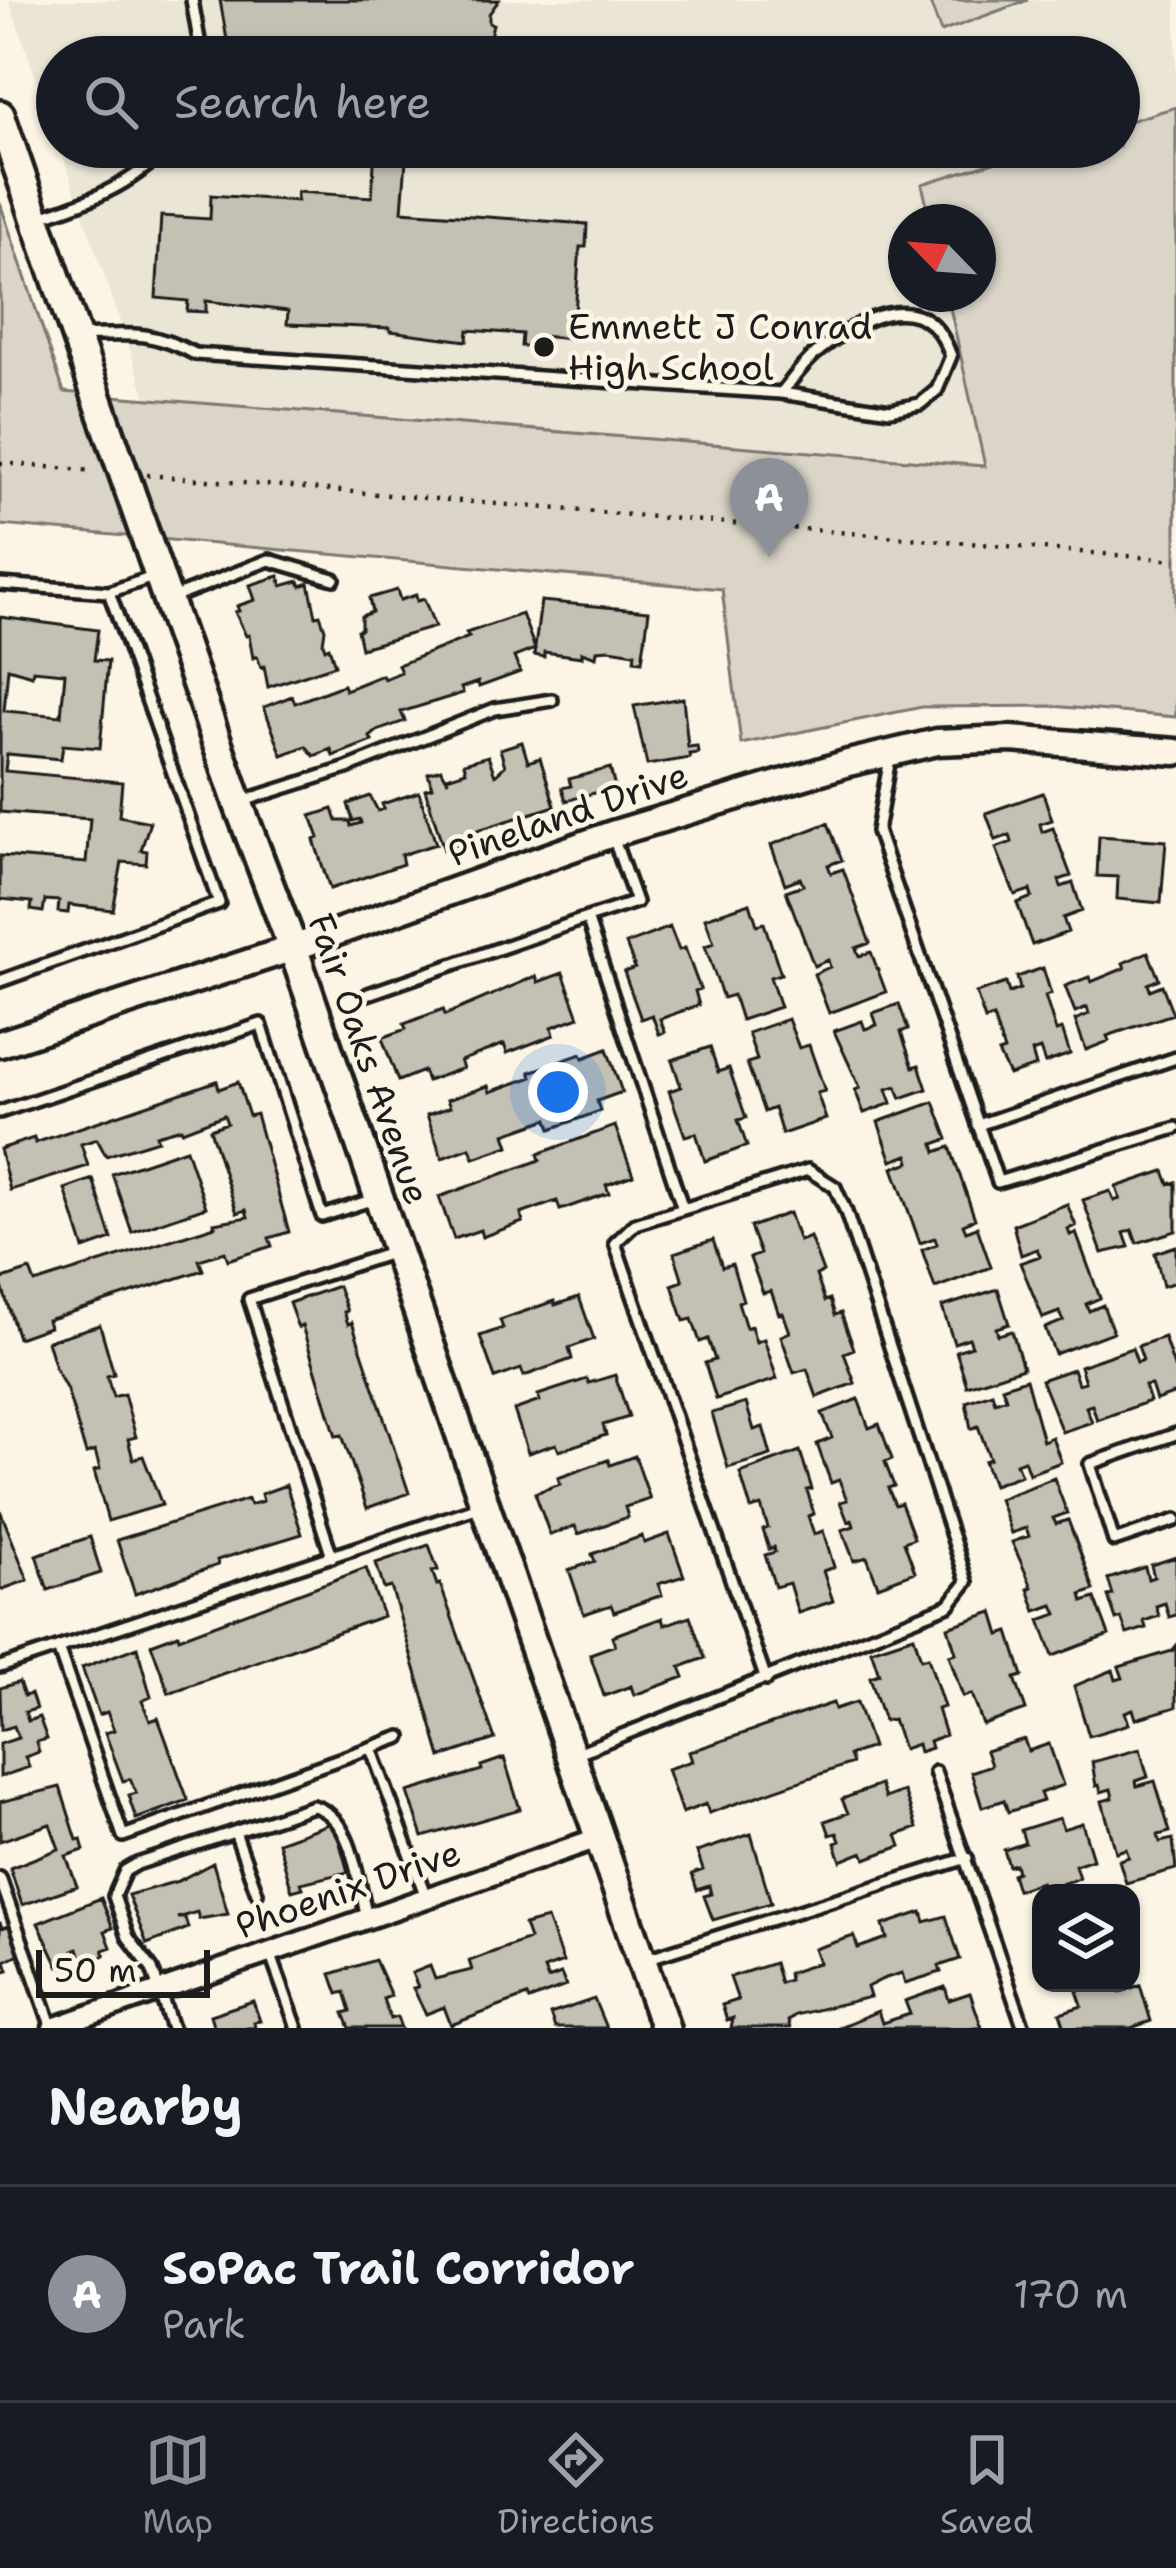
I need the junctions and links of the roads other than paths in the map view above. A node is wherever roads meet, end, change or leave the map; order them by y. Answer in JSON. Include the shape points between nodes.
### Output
{"nodes":[{"id":1,"x":192,"y":0,"type":"edge"},
{"id":2,"x":198,"y":36,"type":"edge"},
{"id":3,"x":0,"y":115,"type":"edge"},
{"id":4,"x":146,"y":168,"type":"edge"},
{"id":5,"x":35,"y":219,"type":"junction"},
{"id":6,"x":76,"y":336,"type":"junction"},
{"id":7,"x":781,"y":393,"type":"junction"},
{"id":8,"x":158,"y":575,"type":"junction"},
{"id":9,"x":334,"y":579,"type":"dead end"},
{"id":10,"x":0,"y":584,"type":"edge"},
{"id":11,"x":109,"y":592,"type":"junction"},
{"id":12,"x":552,"y":700,"type":"dead end"},
{"id":13,"x":1176,"y":752,"type":"edge"},
{"id":14,"x":891,"y":753,"type":"junction"},
{"id":15,"x":238,"y":803,"type":"junction"},
{"id":16,"x":612,"y":834,"type":"junction"},
{"id":17,"x":587,"y":918,"type":"junction"},
{"id":18,"x":293,"y":948,"type":"junction"},
{"id":19,"x":0,"y":982,"type":"edge"},
{"id":20,"x":368,"y":994,"type":"dead end"},
{"id":21,"x":0,"y":1044,"type":"edge"},
{"id":22,"x":1176,"y":1058,"type":"edge"},
{"id":23,"x":0,"y":1112,"type":"edge"},
{"id":24,"x":978,"y":1125,"type":"junction"},
{"id":25,"x":1176,"y":1128,"type":"edge"},
{"id":26,"x":379,"y":1198,"type":"junction"},
{"id":27,"x":683,"y":1209,"type":"junction"},
{"id":28,"x":397,"y":1251,"type":"junction"},
{"id":29,"x":1176,"y":1434,"type":"edge"},
{"id":30,"x":484,"y":1506,"type":"junction"},
{"id":31,"x":1176,"y":1520,"type":"edge"},
{"id":32,"x":332,"y":1557,"type":"junction"},
{"id":33,"x":58,"y":1648,"type":"junction"},
{"id":34,"x":0,"y":1667,"type":"edge"},
{"id":35,"x":766,"y":1680,"type":"junction"},
{"id":36,"x":401,"y":1737,"type":"dead end"},
{"id":37,"x":371,"y":1748,"type":"junction"},
{"id":38,"x":570,"y":1756,"type":"junction"},
{"id":39,"x":935,"y":1772,"type":"dead end"},
{"id":40,"x":235,"y":1832,"type":"junction"},
{"id":41,"x":598,"y":1838,"type":"junction"},
{"id":42,"x":967,"y":1858,"type":"junction"},
{"id":43,"x":0,"y":1877,"type":"edge"},
{"id":44,"x":257,"y":1893,"type":"dead end"},
{"id":45,"x":426,"y":1897,"type":"junction"},
{"id":46,"x":367,"y":1917,"type":"junction"},
{"id":47,"x":269,"y":1950,"type":"junction"},
{"id":48,"x":641,"y":1961,"type":"junction"},
{"id":49,"x":159,"y":1990,"type":"junction"},
{"id":50,"x":53,"y":2028,"type":"edge"},
{"id":51,"x":172,"y":2028,"type":"edge"},
{"id":52,"x":297,"y":2028,"type":"edge"},
{"id":53,"x":665,"y":2028,"type":"edge"},
{"id":54,"x":1024,"y":2028,"type":"edge"}],
"edges":[{"from":1,"to":2,"type":"lane"},
{"from":3,"to":5,"type":"main road","name":"Fair Oaks Avenue"},
{"from":4,"to":5,"type":"lane","via":[[112,191]]},
{"from":5,"to":6,"type":"main road","name":"Fair Oaks Avenue"},
{"from":6,"to":7,"type":"lane","via":[[140,333],[195,354]]},
{"from":6,"to":8,"type":"main road","name":"Fair Oaks Avenue","bridge":true},
{"from":7,"to":7,"type":"lane","via":[[890,410],[920,404],[937,390],[951,356],[943,332],[897,310],[818,350]]},
{"from":8,"to":9,"type":"lane","via":[[269,560]]},
{"from":8,"to":11,"type":"lane"},
{"from":8,"to":15,"type":"main road","name":"Fair Oaks Avenue"},
{"from":10,"to":11,"type":"lane"},
{"from":11,"to":19,"type":"lane","via":[[219,903]]},
{"from":12,"to":15,"type":"lane","via":[[495,709]]},
{"from":13,"to":14,"type":"street","name":"Pineland Drive","via":[[1011,739]]},
{"from":14,"to":16,"type":"street","name":"Pineland Drive"},
{"from":14,"to":24,"type":"lane","via":[[877,831]]},
{"from":15,"to":18,"type":"main road","name":"Fair Oaks Avenue"},
{"from":16,"to":17,"type":"lane","via":[[636,902]]},
{"from":16,"to":18,"type":"street","name":"Pineland Drive"},
{"from":17,"to":20,"type":"lane"},
{"from":17,"to":27,"type":"lane"},
{"from":18,"to":21,"type":"street","name":"Pineland Drive"},
{"from":18,"to":26,"type":"main road","name":"Fair Oaks Avenue"},
{"from":22,"to":24,"type":"lane"},
{"from":23,"to":26,"type":"lane","via":[[262,1024],[322,1216]]},
{"from":24,"to":25,"type":"lane","via":[[998,1182]]},
{"from":26,"to":28,"type":"main road","name":"Fair Oaks Avenue"},
{"from":27,"to":35,"type":"lane","via":[[635,1224],[615,1243]]},
{"from":27,"to":35,"type":"lane","via":[[808,1170],[835,1186],[967,1582],[949,1605]]},
{"from":28,"to":30,"type":"main road","name":"Fair Oaks Avenue"},
{"from":28,"to":32,"type":"lane","via":[[249,1299]]},
{"from":29,"to":31,"type":"lane","via":[[1090,1464],[1114,1541]]},
{"from":30,"to":32,"type":"lane"},
{"from":30,"to":38,"type":"main road","name":"Fair Oaks Avenue"},
{"from":32,"to":33,"type":"lane"},
{"from":33,"to":34,"type":"lane"},
{"from":33,"to":37,"type":"lane","via":[[123,1836]]},
{"from":35,"to":38,"type":"lane"},
{"from":36,"to":37,"type":"lane"},
{"from":37,"to":45,"type":"lane"},
{"from":38,"to":41,"type":"main road","name":"Fair Oaks Avenue"},
{"from":39,"to":42,"type":"lane"},
{"from":40,"to":44,"type":"lane"},
{"from":40,"to":46,"type":"lane","via":[[313,1806],[327,1810],[342,1826]]},
{"from":40,"to":49,"type":"lane","via":[[125,1871],[115,1896]]},
{"from":41,"to":45,"type":"street","name":"Phoenix Drive"},
{"from":41,"to":48,"type":"main road","name":"Fair Oaks Avenue"},
{"from":42,"to":48,"type":"lane"},
{"from":42,"to":54,"type":"lane"},
{"from":43,"to":50,"type":"lane"},
{"from":45,"to":46,"type":"street","name":"Phoenix Drive"},
{"from":46,"to":47,"type":"street","name":"Phoenix Drive"},
{"from":47,"to":49,"type":"street","name":"Phoenix Drive"},
{"from":47,"to":52,"type":"lane"},
{"from":48,"to":53,"type":"main road","name":"Fair Oaks Avenue"},
{"from":49,"to":50,"type":"street","name":"Phoenix Drive"},
{"from":49,"to":51,"type":"lane"}]}
